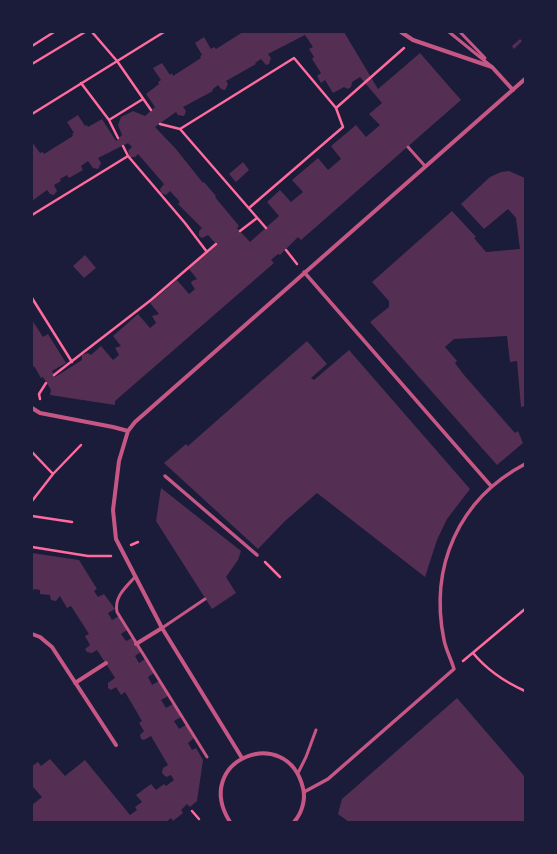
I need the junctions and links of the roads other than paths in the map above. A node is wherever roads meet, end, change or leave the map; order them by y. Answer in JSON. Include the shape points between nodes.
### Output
{"nodes":[{"id":1,"x":401,"y":32,"type":"edge"},
{"id":2,"x":449,"y":32,"type":"edge"},
{"id":3,"x":460,"y":32,"type":"edge"},
{"id":4,"x":492,"y":67,"type":"junction"},
{"id":5,"x":525,"y":79,"type":"edge"},
{"id":6,"x":513,"y":90,"type":"junction"},
{"id":7,"x":408,"y":147,"type":"dead end"},
{"id":8,"x":425,"y":166,"type":"junction"},
{"id":9,"x":304,"y":272,"type":"junction"},
{"id":10,"x":32,"y":408,"type":"edge"},
{"id":11,"x":128,"y":431,"type":"junction"},
{"id":12,"x":525,"y":464,"type":"edge"},
{"id":13,"x":165,"y":476,"type":"dead end"},
{"id":14,"x":491,"y":486,"type":"junction"},
{"id":15,"x":258,"y":555,"type":"road end"},
{"id":16,"x":134,"y":577,"type":"junction"},
{"id":17,"x":206,"y":599,"type":"dead end"},
{"id":18,"x":162,"y":628,"type":"junction"},
{"id":19,"x":32,"y":634,"type":"edge"},
{"id":20,"x":137,"y":644,"type":"junction"},
{"id":21,"x":106,"y":663,"type":"dead end"},
{"id":22,"x":75,"y":683,"type":"junction"},
{"id":23,"x":316,"y":730,"type":"dead end"},
{"id":24,"x":116,"y":745,"type":"dead end"},
{"id":25,"x":207,"y":757,"type":"dead end"},
{"id":26,"x":242,"y":758,"type":"junction"},
{"id":27,"x":298,"y":773,"type":"junction"},
{"id":28,"x":304,"y":792,"type":"junction"},
{"id":29,"x":295,"y":820,"type":"edge"},
{"id":30,"x":230,"y":822,"type":"edge"},
{"id":31,"x":301,"y":822,"type":"edge"}],
"edges":[{"from":1,"to":4,"type":"street","via":[[413,40]]},
{"from":2,"to":4,"type":"lane"},
{"from":3,"to":4,"type":"lane"},
{"from":4,"to":6,"type":"street"},
{"from":5,"to":6,"type":"street"},
{"from":6,"to":8,"type":"street"},
{"from":7,"to":8,"type":"lane"},
{"from":8,"to":9,"type":"street"},
{"from":9,"to":11,"type":"street"},
{"from":9,"to":14,"type":"street"},
{"from":10,"to":11,"type":"street","via":[[40,413]]},
{"from":11,"to":16,"type":"street","via":[[119,461],[113,522],[116,539]]},
{"from":12,"to":14,"type":"street"},
{"from":13,"to":15,"type":"street"},
{"from":14,"to":28,"type":"street","via":[[462,520],[447,552],[441,583],[440,611],[444,641],[454,669],[328,779]]},
{"from":16,"to":18,"type":"street"},
{"from":16,"to":20,"type":"lane","via":[[115,604],[117,612]]},
{"from":17,"to":18,"type":"lane"},
{"from":18,"to":20,"type":"street"},
{"from":18,"to":26,"type":"street"},
{"from":19,"to":22,"type":"street","via":[[40,637],[52,648]]},
{"from":20,"to":25,"type":"lane"},
{"from":21,"to":22,"type":"street"},
{"from":22,"to":24,"type":"street"},
{"from":23,"to":27,"type":"lane"},
{"from":26,"to":27,"type":"street","via":[[255,753],[269,753],[282,758]]},
{"from":26,"to":30,"type":"street","via":[[228,771],[221,788],[220,800]]},
{"from":27,"to":28,"type":"street"},
{"from":28,"to":29,"type":"street","via":[[303,806]]},
{"from":29,"to":31,"type":"street"}]}
